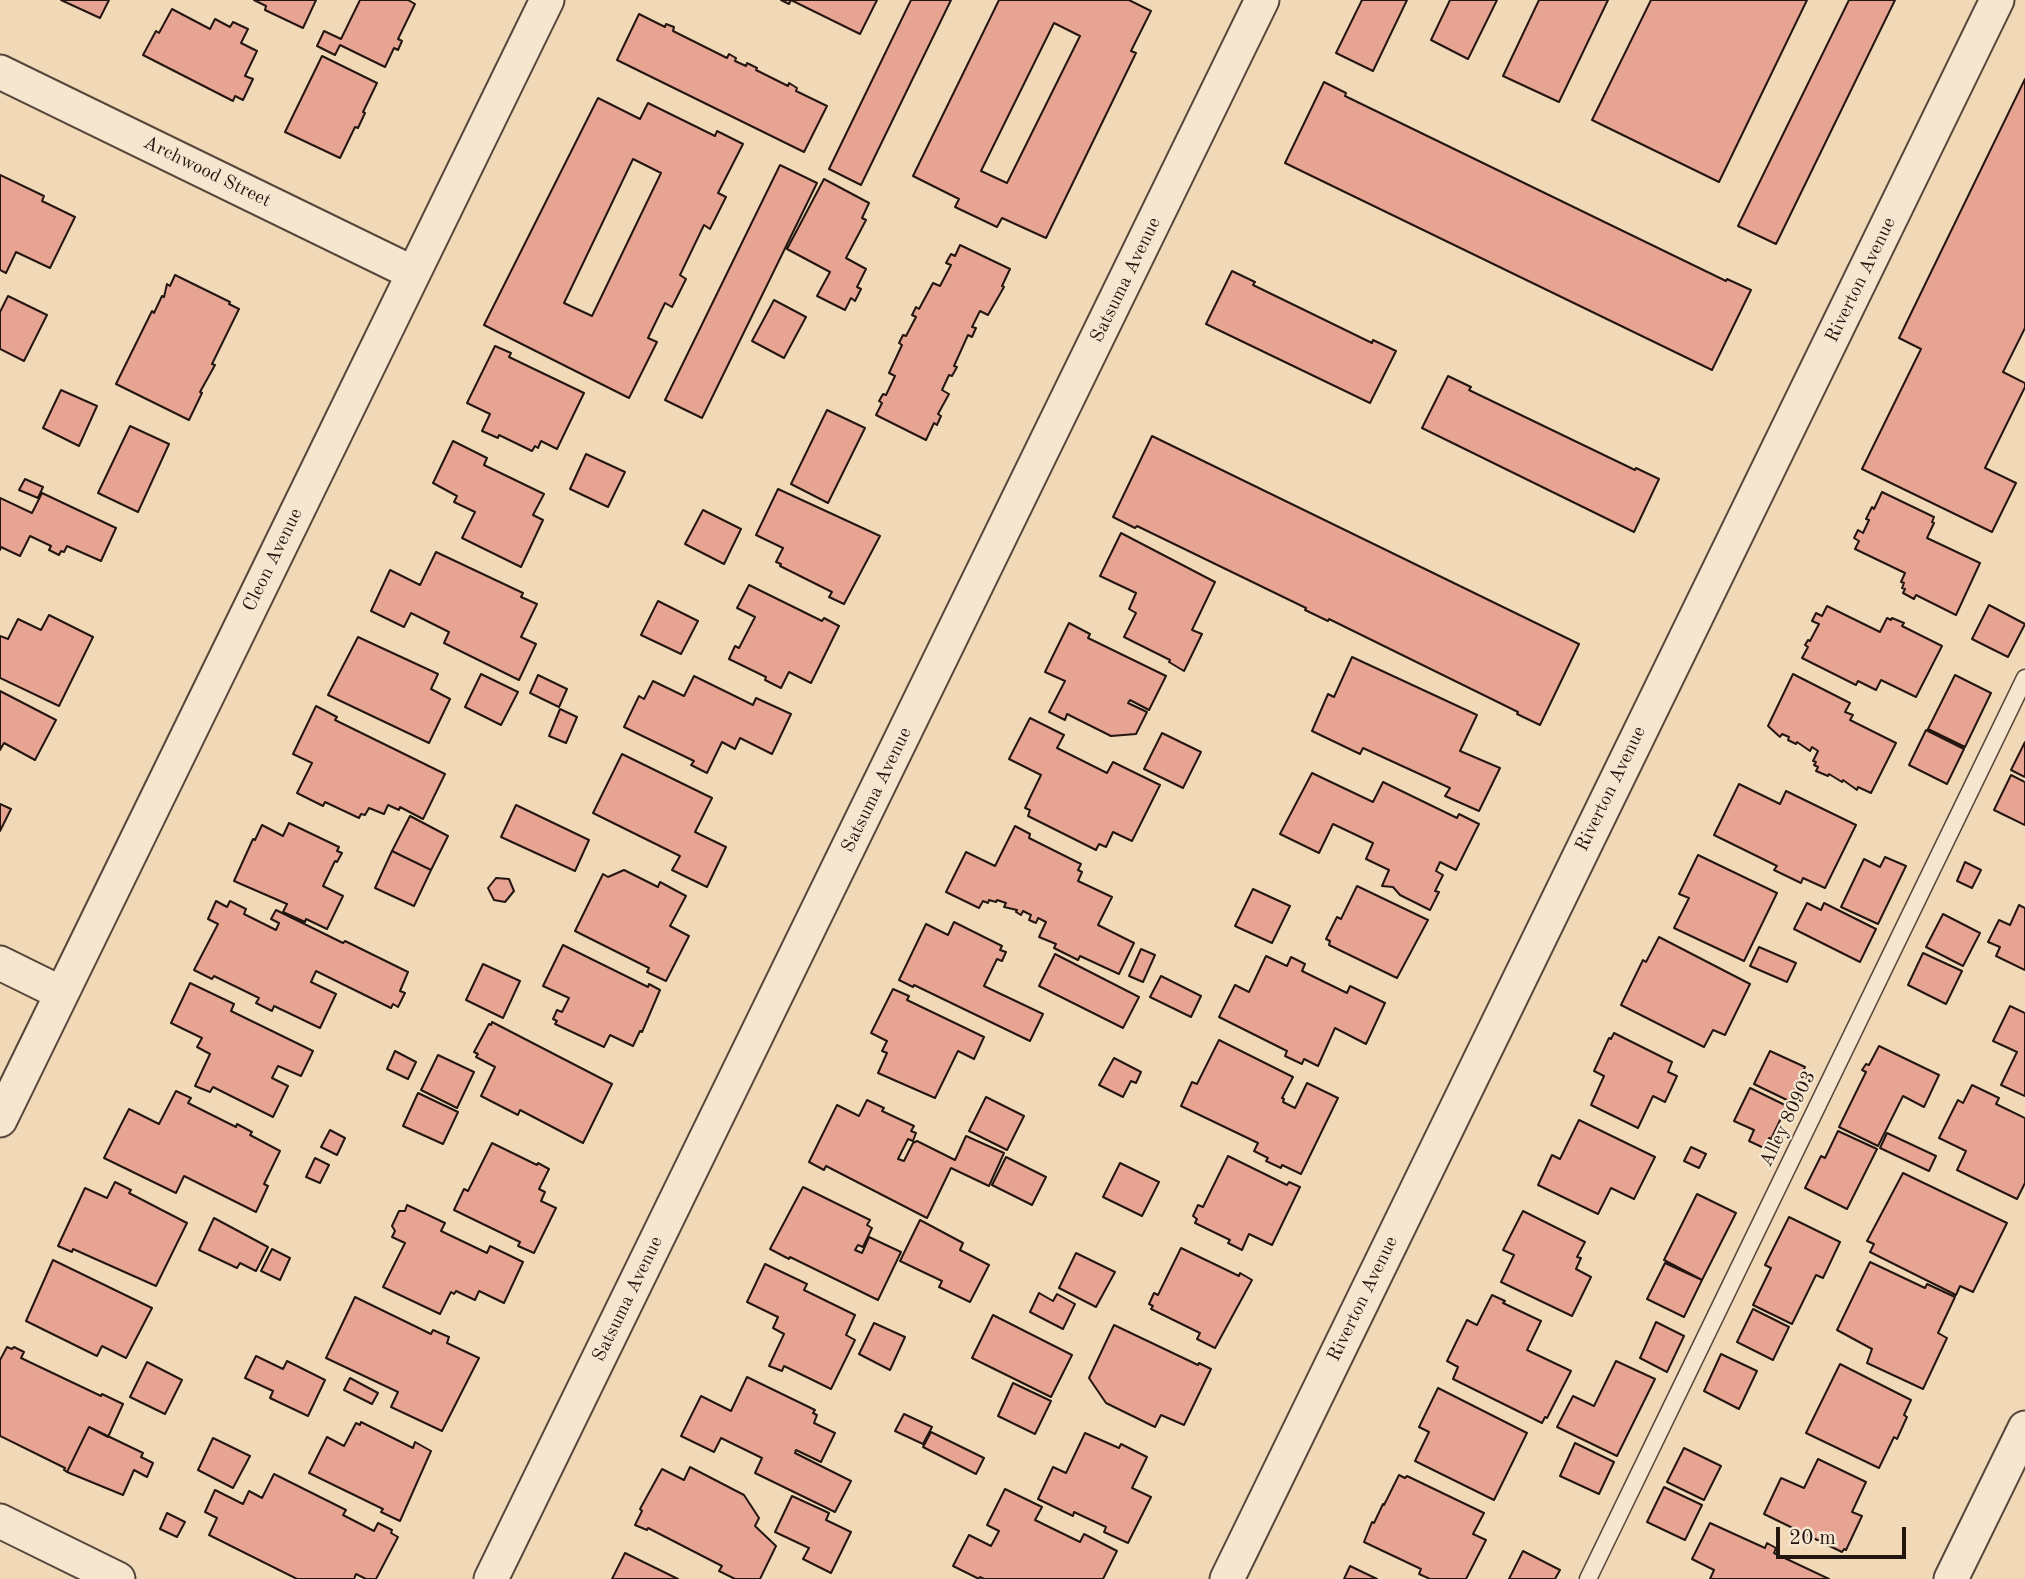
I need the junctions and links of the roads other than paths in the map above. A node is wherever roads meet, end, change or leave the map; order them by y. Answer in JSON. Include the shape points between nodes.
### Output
{"nodes":[{"id":1,"x":547,"y":0,"type":"edge"},
{"id":2,"x":1262,"y":0,"type":"edge"},
{"id":3,"x":1997,"y":0,"type":"edge"},
{"id":4,"x":0,"y":72,"type":"edge"},
{"id":5,"x":413,"y":273,"type":"junction"},
{"id":6,"x":2025,"y":678,"type":"edge"},
{"id":7,"x":0,"y":963,"type":"edge"},
{"id":8,"x":61,"y":993,"type":"junction"},
{"id":9,"x":0,"y":1120,"type":"edge"},
{"id":10,"x":2025,"y":1428,"type":"edge"},
{"id":11,"x":0,"y":1521,"type":"edge"},
{"id":12,"x":118,"y":1579,"type":"edge"},
{"id":13,"x":491,"y":1579,"type":"edge"},
{"id":14,"x":1227,"y":1579,"type":"edge"},
{"id":15,"x":1588,"y":1579,"type":"edge"},
{"id":16,"x":1951,"y":1579,"type":"edge"}],
"edges":[{"from":1,"to":5,"type":"street","name":"Cleon Avenue"},
{"from":2,"to":13,"type":"street","name":"Satsuma Avenue"},
{"from":3,"to":14,"type":"street","name":"Riverton Avenue"},
{"from":4,"to":5,"type":"street","name":"Archwood Street"},
{"from":5,"to":8,"type":"street","name":"Cleon Avenue"},
{"from":6,"to":15,"type":"lane","name":"Alley 80903"},
{"from":7,"to":8,"type":"street"},
{"from":8,"to":9,"type":"street","name":"Cleon Avenue"},
{"from":10,"to":16,"type":"street"},
{"from":11,"to":12,"type":"street"}]}
